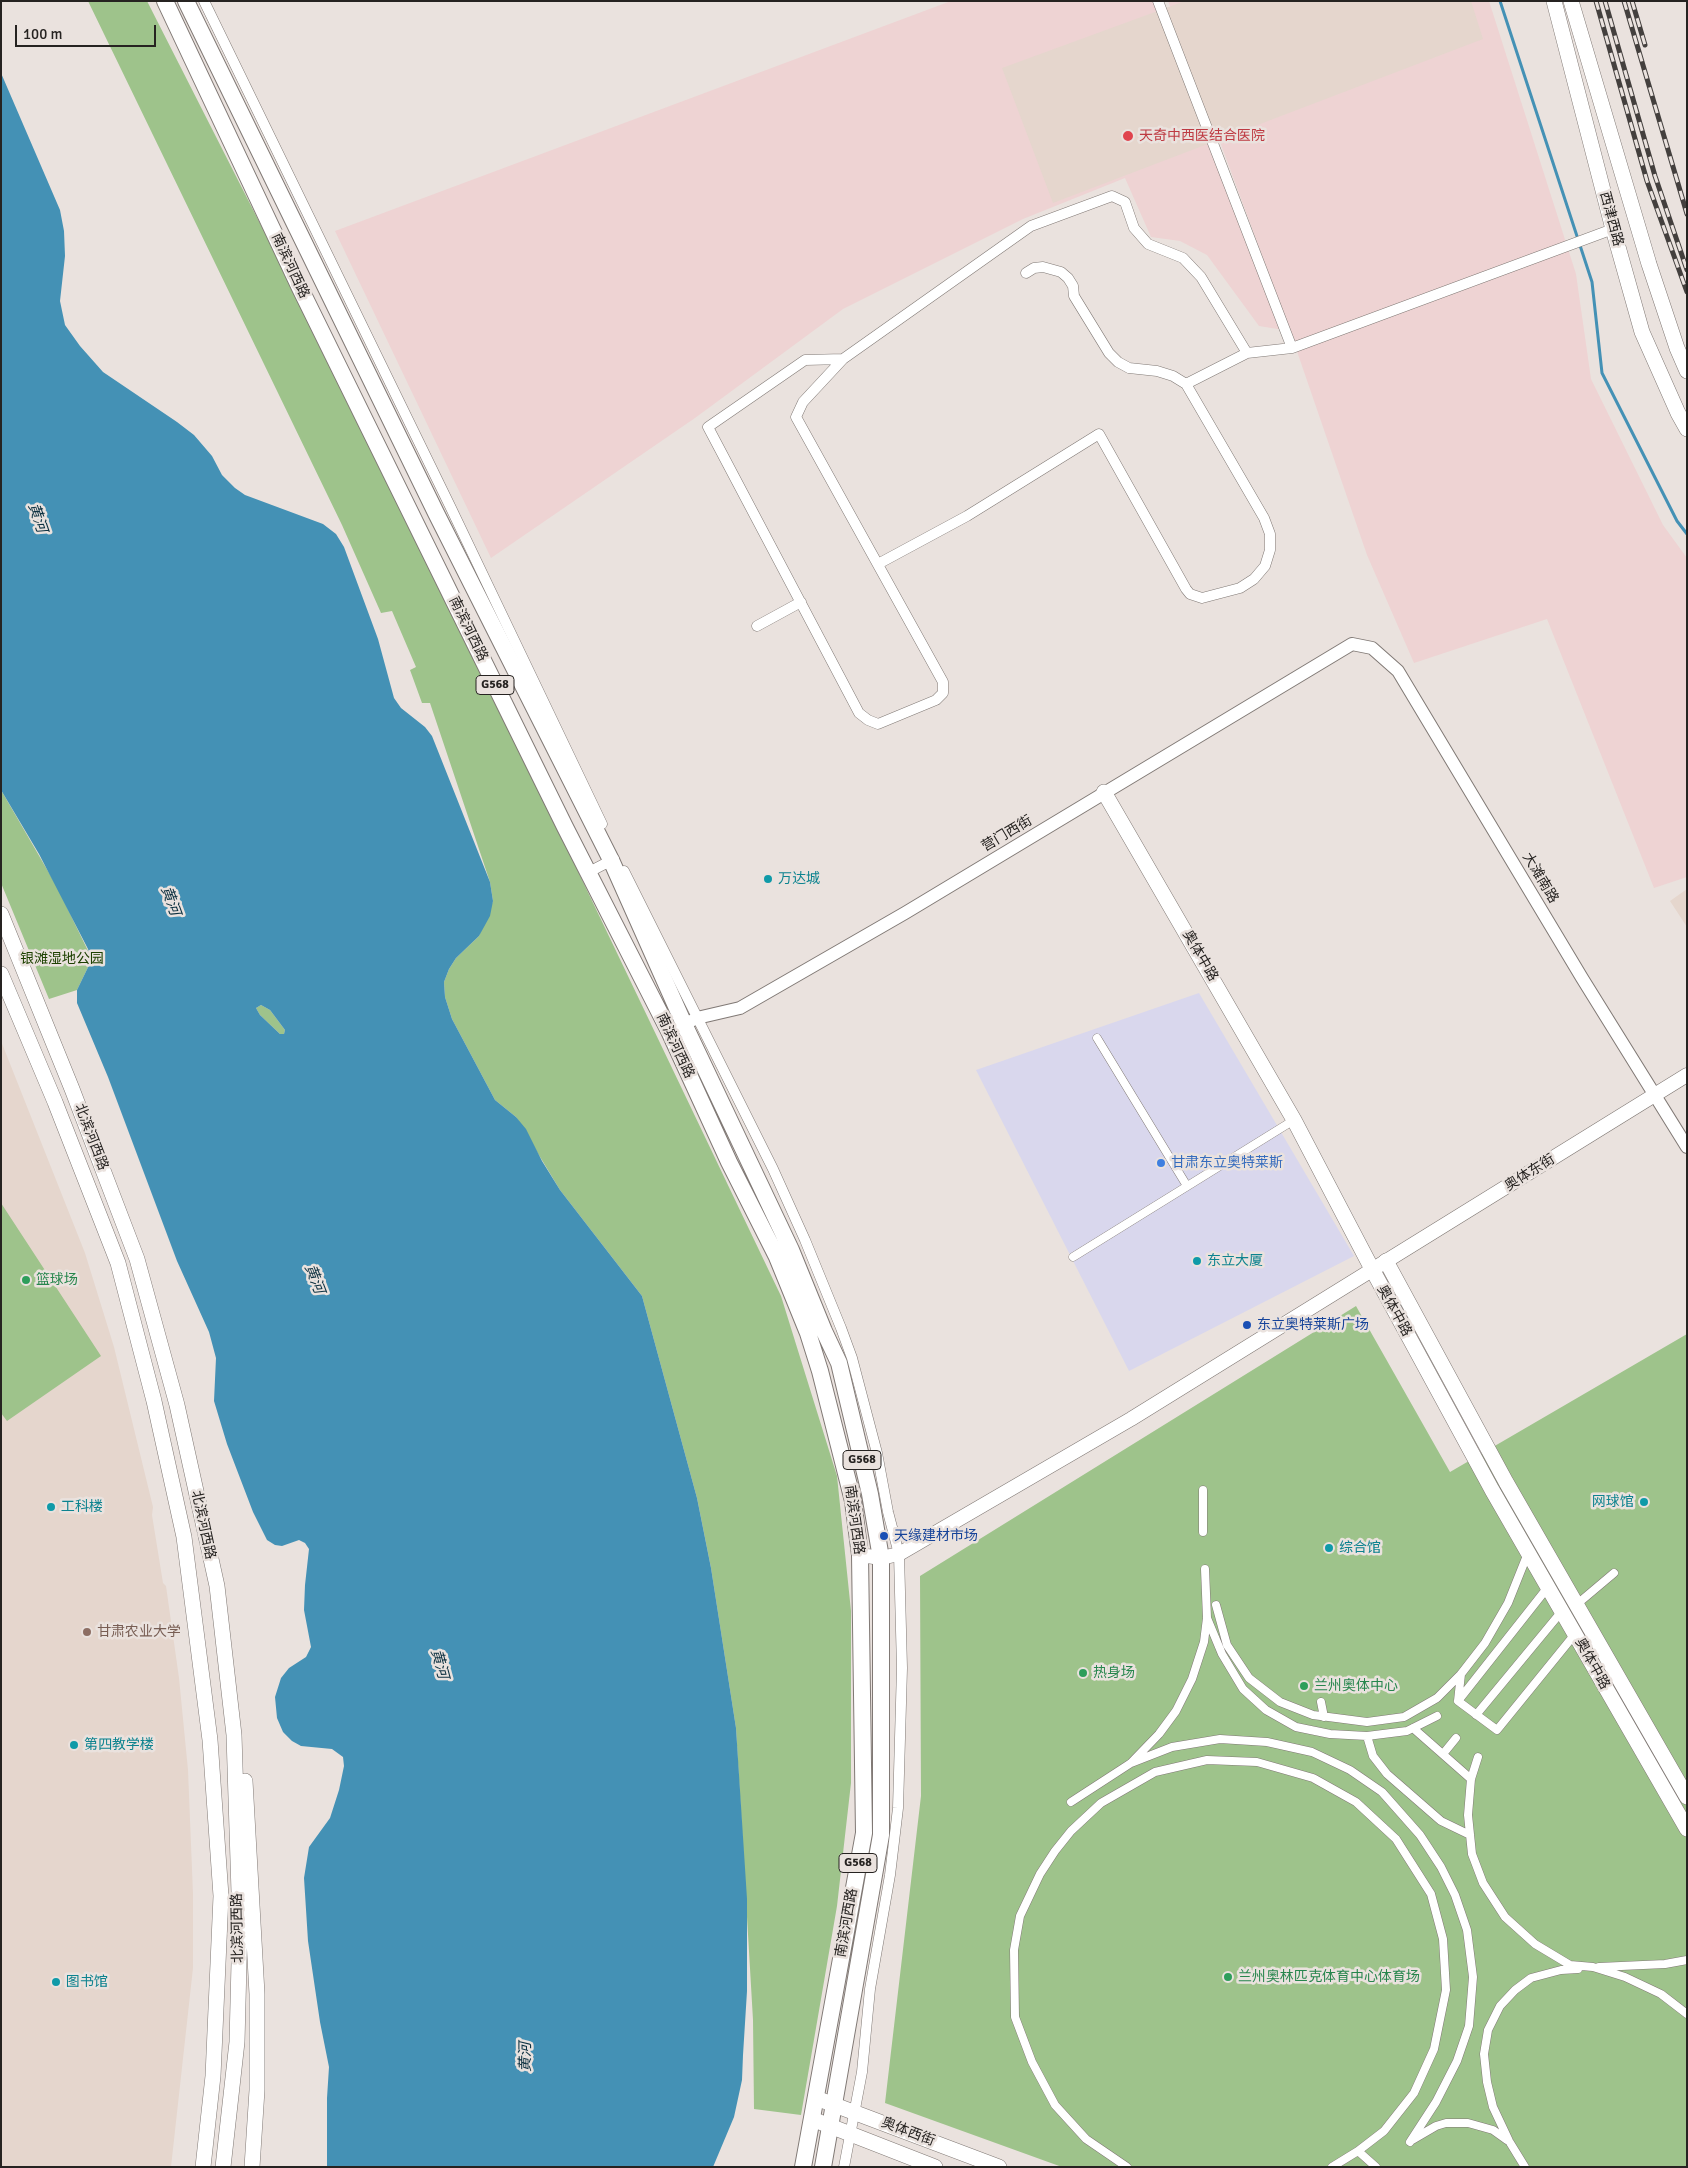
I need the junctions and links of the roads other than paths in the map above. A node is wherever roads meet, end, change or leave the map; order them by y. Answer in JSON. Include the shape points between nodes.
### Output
{"nodes":[{"id":1,"x":165,"y":1,"type":"edge"},
{"id":2,"x":186,"y":1,"type":"edge"},
{"id":3,"x":204,"y":1,"type":"edge"},
{"id":4,"x":1158,"y":1,"type":"edge"},
{"id":5,"x":1554,"y":1,"type":"edge"},
{"id":6,"x":1571,"y":1,"type":"edge"},
{"id":7,"x":1613,"y":229,"type":"junction"},
{"id":8,"x":1026,"y":273,"type":"dead end"},
{"id":9,"x":1292,"y":348,"type":"junction"},
{"id":10,"x":1247,"y":353,"type":"junction"},
{"id":11,"x":843,"y":358,"type":"junction"},
{"id":12,"x":1687,"y":371,"type":"edge"},
{"id":13,"x":1186,"y":384,"type":"junction"},
{"id":14,"x":1687,"y":429,"type":"edge"},
{"id":15,"x":878,"y":564,"type":"junction"},
{"id":16,"x":801,"y":602,"type":"junction"},
{"id":17,"x":757,"y":626,"type":"dead end"},
{"id":18,"x":1352,"y":644,"type":"joint"},
{"id":19,"x":1104,"y":792,"type":"junction"},
{"id":20,"x":614,"y":859,"type":"junction"},
{"id":21,"x":589,"y":872,"type":"junction"},
{"id":22,"x":1,"y":914,"type":"edge"},
{"id":23,"x":1,"y":974,"type":"edge"},
{"id":24,"x":34,"y":994,"type":"junction"},
{"id":25,"x":12,"y":1001,"type":"junction"},
{"id":26,"x":690,"y":1021,"type":"junction"},
{"id":27,"x":669,"y":1031,"type":"junction"},
{"id":28,"x":1097,"y":1038,"type":"dead end"},
{"id":29,"x":1687,"y":1075,"type":"edge"},
{"id":30,"x":1655,"y":1094,"type":"junction"},
{"id":31,"x":1294,"y":1120,"type":"junction"},
{"id":32,"x":1687,"y":1147,"type":"edge"},
{"id":33,"x":1187,"y":1186,"type":"junction"},
{"id":34,"x":1074,"y":1258,"type":"dead end"},
{"id":35,"x":1386,"y":1261,"type":"junction"},
{"id":36,"x":1372,"y":1269,"type":"junction"},
{"id":37,"x":1203,"y":1490,"type":"dead end"},
{"id":38,"x":1203,"y":1532,"type":"dead end"},
{"id":39,"x":1528,"y":1552,"type":"junction"},
{"id":40,"x":899,"y":1554,"type":"junction"},
{"id":41,"x":860,"y":1555,"type":"junction"},
{"id":42,"x":881,"y":1558,"type":"junction"},
{"id":43,"x":1205,"y":1569,"type":"dead end"},
{"id":44,"x":1614,"y":1573,"type":"dead end"},
{"id":45,"x":217,"y":1586,"type":"junction"},
{"id":46,"x":1548,"y":1587,"type":"junction"},
{"id":47,"x":1216,"y":1605,"type":"dead end"},
{"id":48,"x":1576,"y":1605,"type":"junction"},
{"id":49,"x":1562,"y":1611,"type":"junction"},
{"id":50,"x":1207,"y":1618,"type":"junction"},
{"id":51,"x":1575,"y":1634,"type":"junction"},
{"id":52,"x":1461,"y":1674,"type":"junction"},
{"id":53,"x":1458,"y":1701,"type":"junction"},
{"id":54,"x":1321,"y":1702,"type":"dead end"},
{"id":55,"x":1476,"y":1714,"type":"junction"},
{"id":56,"x":1436,"y":1716,"type":"dead end"},
{"id":57,"x":1324,"y":1717,"type":"junction"},
{"id":58,"x":1413,"y":1728,"type":"junction"},
{"id":59,"x":1367,"y":1736,"type":"junction"},
{"id":60,"x":1456,"y":1738,"type":"dead end"},
{"id":61,"x":1443,"y":1754,"type":"junction"},
{"id":62,"x":1478,"y":1757,"type":"dead end"},
{"id":63,"x":1131,"y":1763,"type":"junction"},
{"id":64,"x":1471,"y":1779,"type":"junction"},
{"id":65,"x":1687,"y":1797,"type":"edge"},
{"id":66,"x":1071,"y":1802,"type":"dead end"},
{"id":67,"x":1687,"y":1829,"type":"edge"},
{"id":68,"x":1470,"y":1835,"type":"junction"},
{"id":69,"x":220,"y":1907,"type":"junction"},
{"id":70,"x":239,"y":1907,"type":"junction"},
{"id":71,"x":240,"y":1924,"type":"junction"},
{"id":72,"x":1687,"y":1960,"type":"edge"},
{"id":73,"x":1593,"y":1968,"type":"junction"},
{"id":74,"x":1687,"y":2014,"type":"edge"},
{"id":75,"x":213,"y":2076,"type":"junction"},
{"id":76,"x":816,"y":2098,"type":"junction"},
{"id":77,"x":834,"y":2104,"type":"junction"},
{"id":78,"x":854,"y":2112,"type":"junction"},
{"id":79,"x":812,"y":2119,"type":"junction"},
{"id":80,"x":830,"y":2126,"type":"junction"},
{"id":81,"x":850,"y":2134,"type":"junction"},
{"id":82,"x":1509,"y":2141,"type":"junction"},
{"id":83,"x":1358,"y":2151,"type":"junction"},
{"id":84,"x":193,"y":2167,"type":"edge"},
{"id":85,"x":203,"y":2167,"type":"edge"},
{"id":86,"x":223,"y":2167,"type":"edge"},
{"id":87,"x":241,"y":2167,"type":"edge"},
{"id":88,"x":252,"y":2167,"type":"edge"},
{"id":89,"x":803,"y":2167,"type":"edge"},
{"id":90,"x":823,"y":2167,"type":"edge"},
{"id":91,"x":844,"y":2167,"type":"edge"},
{"id":92,"x":935,"y":2167,"type":"edge"},
{"id":93,"x":999,"y":2167,"type":"edge"},
{"id":94,"x":1127,"y":2167,"type":"edge"},
{"id":95,"x":1332,"y":2167,"type":"edge"},
{"id":96,"x":1376,"y":2167,"type":"edge"},
{"id":97,"x":1525,"y":2167,"type":"edge"}],
"edges":[{"from":1,"to":21,"type":"highway","name":"南滨河西路","number":"G568","via":[[300,288]]},
{"from":2,"to":20,"type":"highway","name":"南滨河西路","number":"G568","via":[[436,513]]},
{"from":3,"to":20,"type":"street","name":"南滨河西路","via":[[450,506]]},
{"from":4,"to":9,"type":"street"},
{"from":5,"to":7,"type":"main road","name":"西津西路"},
{"from":6,"to":12,"type":"main road","name":"西津西路","via":[[1648,264]]},
{"from":7,"to":9,"type":"street"},
{"from":7,"to":14,"type":"main road","name":"西津西路","via":[[1642,332]]},
{"from":8,"to":13,"type":"street","via":[[1043,266],[1061,272],[1073,286],[1074,296],[1108,353],[1118,362],[1129,368],[1173,376]]},
{"from":9,"to":10,"type":"street"},
{"from":10,"to":11,"type":"street","via":[[1201,278],[1183,258],[1148,244],[1134,228],[1125,202],[1112,196],[1030,226]]},
{"from":10,"to":13,"type":"street"},
{"from":11,"to":15,"type":"street","via":[[803,402],[796,417]]},
{"from":11,"to":16,"type":"street","via":[[805,360],[708,428]]},
{"from":13,"to":15,"type":"street","via":[[1264,518],[1270,534],[1265,566],[1240,588],[1202,598],[1186,589],[1099,434],[967,516]]},
{"from":15,"to":16,"type":"street","via":[[944,682],[943,693],[936,700],[878,724],[868,720],[859,712]]},
{"from":16,"to":17,"type":"street"},
{"from":18,"to":19,"type":"street","name":"营门西街"},
{"from":18,"to":30,"type":"street","name":"大滩南路","via":[[1372,648],[1398,671]]},
{"from":19,"to":26,"type":"street","name":"营门西街","via":[[905,913],[740,1008]]},
{"from":19,"to":31,"type":"main road","name":"奥体中路"},
{"from":20,"to":21,"type":"street"},
{"from":20,"to":26,"type":"highway","name":"南滨河西路","number":"G568"},
{"from":21,"to":27,"type":"highway","name":"南滨河西路","number":"G568"},
{"from":22,"to":24,"type":"main road","name":"北滨河西路"},
{"from":23,"to":25,"type":"main road","name":"北滨河西路"},
{"from":24,"to":25,"type":"main road"},
{"from":24,"to":45,"type":"main road","name":"北滨河西路","via":[[137,1259],[177,1405]]},
{"from":25,"to":69,"type":"main road","name":"北滨河西路","via":[[118,1263],[154,1401],[185,1546],[210,1740]]},
{"from":26,"to":27,"type":"street","name":"营门西街"},
{"from":26,"to":40,"type":"street","name":"南滨河西路","via":[[773,1169],[844,1336],[877,1453]]},
{"from":26,"to":42,"type":"highway","name":"南滨河西路","number":"G568","via":[[839,1363],[870,1494]]},
{"from":27,"to":41,"type":"highway","name":"南滨河西路","number":"G568","via":[[777,1257],[808,1333],[853,1501]]},
{"from":28,"to":33,"type":"street"},
{"from":29,"to":30,"type":"main road","name":"奥体东街"},
{"from":30,"to":32,"type":"street","name":"大滩南路"},
{"from":30,"to":35,"type":"main road","name":"奥体东街"},
{"from":31,"to":33,"type":"street"},
{"from":31,"to":36,"type":"main road","name":"奥体中路"},
{"from":33,"to":34,"type":"street"},
{"from":35,"to":36,"type":"main road","name":"奥体东街"},
{"from":35,"to":48,"type":"main road","name":"奥体中路"},
{"from":36,"to":39,"type":"main road","name":"奥体中路"},
{"from":36,"to":40,"type":"main road","name":"奥体东街","via":[[1132,1419]]},
{"from":37,"to":38,"type":"street"},
{"from":39,"to":46,"type":"main road","name":"奥体中路"},
{"from":39,"to":52,"type":"street","via":[[1508,1603],[1485,1643]]},
{"from":40,"to":42,"type":"main road","name":"奥体东街"},
{"from":40,"to":78,"type":"street","name":"南滨河西路","via":[[902,1668],[898,1808]]},
{"from":41,"to":42,"type":"main road"},
{"from":41,"to":76,"type":"highway","name":"南滨河西路","number":"G568","via":[[864,1833]]},
{"from":42,"to":77,"type":"highway","name":"南滨河西路","number":"G568","via":[[880,1835]]},
{"from":43,"to":50,"type":"street"},
{"from":44,"to":48,"type":"street"},
{"from":45,"to":70,"type":"main road","name":"北滨河西路","via":[[234,1735]]},
{"from":45,"to":88,"type":"main road","via":[[239,1701],[253,1902],[257,2061]]},
{"from":46,"to":49,"type":"main road","name":"奥体中路"},
{"from":46,"to":53,"type":"street"},
{"from":47,"to":57,"type":"street","via":[[1227,1645],[1249,1678],[1280,1702]]},
{"from":48,"to":65,"type":"main road","name":"奥体中路"},
{"from":49,"to":51,"type":"main road","name":"奥体中路"},
{"from":49,"to":55,"type":"street"},
{"from":50,"to":59,"type":"street","via":[[1222,1654],[1243,1689],[1266,1710],[1296,1727],[1330,1734]]},
{"from":50,"to":63,"type":"street","via":[[1204,1642],[1176,1711]]},
{"from":51,"to":55,"type":"street","via":[[1497,1730]]},
{"from":51,"to":67,"type":"main road","name":"奥体中路"},
{"from":52,"to":53,"type":"street"},
{"from":52,"to":57,"type":"street","via":[[1437,1698],[1404,1717],[1368,1722]]},
{"from":53,"to":55,"type":"street"},
{"from":54,"to":57,"type":"street"},
{"from":56,"to":58,"type":"street"},
{"from":58,"to":59,"type":"street"},
{"from":58,"to":61,"type":"street"},
{"from":59,"to":68,"type":"street","via":[[1373,1756],[1387,1774],[1441,1821]]},
{"from":60,"to":61,"type":"street"},
{"from":61,"to":64,"type":"street"},
{"from":62,"to":64,"type":"street"},
{"from":63,"to":66,"type":"street"},
{"from":63,"to":82,"type":"street","via":[[1172,1747],[1220,1739],[1267,1742],[1312,1752],[1350,1770],[1382,1792],[1420,1835],[1441,1866],[1466,1930],[1473,1977],[1469,2026],[1457,2061],[1410,2142],[1436,2126],[1453,2123],[1468,2123],[1494,2130]]},
{"from":64,"to":68,"type":"street"},
{"from":68,"to":73,"type":"street","via":[[1472,1854],[1483,1883],[1505,1917],[1535,1944],[1570,1965]]},
{"from":69,"to":70,"type":"main road"},
{"from":69,"to":75,"type":"main road","name":"北滨河西路"},
{"from":70,"to":71,"type":"main road","name":"北滨河西路"},
{"from":71,"to":86,"type":"main road","name":"北滨河西路","via":[[237,2042]]},
{"from":71,"to":87,"type":"main road","via":[[247,1992],[246,2121]]},
{"from":72,"to":73,"type":"street"},
{"from":73,"to":74,"type":"street","via":[[1625,1977],[1661,1994]]},
{"from":73,"to":82,"type":"street","via":[[1561,1970],[1531,1978],[1500,2006],[1488,2030],[1484,2054],[1487,2082],[1493,2107]]},
{"from":75,"to":84,"type":"main road"},
{"from":75,"to":85,"type":"main road","name":"北滨河西路"},
{"from":76,"to":77,"type":"main road","name":"奥体西街"},
{"from":76,"to":79,"type":"highway","name":"南滨河西路","number":"G568"},
{"from":77,"to":78,"type":"main road","name":"奥体西街"},
{"from":77,"to":80,"type":"highway","name":"南滨河西路","number":"G568"},
{"from":78,"to":81,"type":"street","name":"南滨河西路"},
{"from":78,"to":93,"type":"main road","name":"奥体西街"},
{"from":79,"to":80,"type":"main road","name":"奥体西街"},
{"from":79,"to":89,"type":"highway","name":"南滨河西路","number":"G568"},
{"from":80,"to":81,"type":"main road","name":"奥体西街"},
{"from":80,"to":90,"type":"highway","name":"南滨河西路","number":"G568"},
{"from":81,"to":91,"type":"street","name":"南滨河西路"},
{"from":81,"to":92,"type":"main road","name":"奥体西街"},
{"from":82,"to":97,"type":"street"},
{"from":83,"to":94,"type":"street","via":[[1384,2131],[1414,2093],[1434,2049],[1446,1990],[1443,1939],[1431,1894],[1396,1839],[1356,1802],[1313,1778],[1257,1762],[1207,1760],[1155,1772],[1101,1802],[1055,1851],[1020,1916],[1014,1950],[1015,2017],[1032,2062],[1055,2105],[1086,2139]]},
{"from":83,"to":95,"type":"street"},
{"from":83,"to":96,"type":"street"}]}
